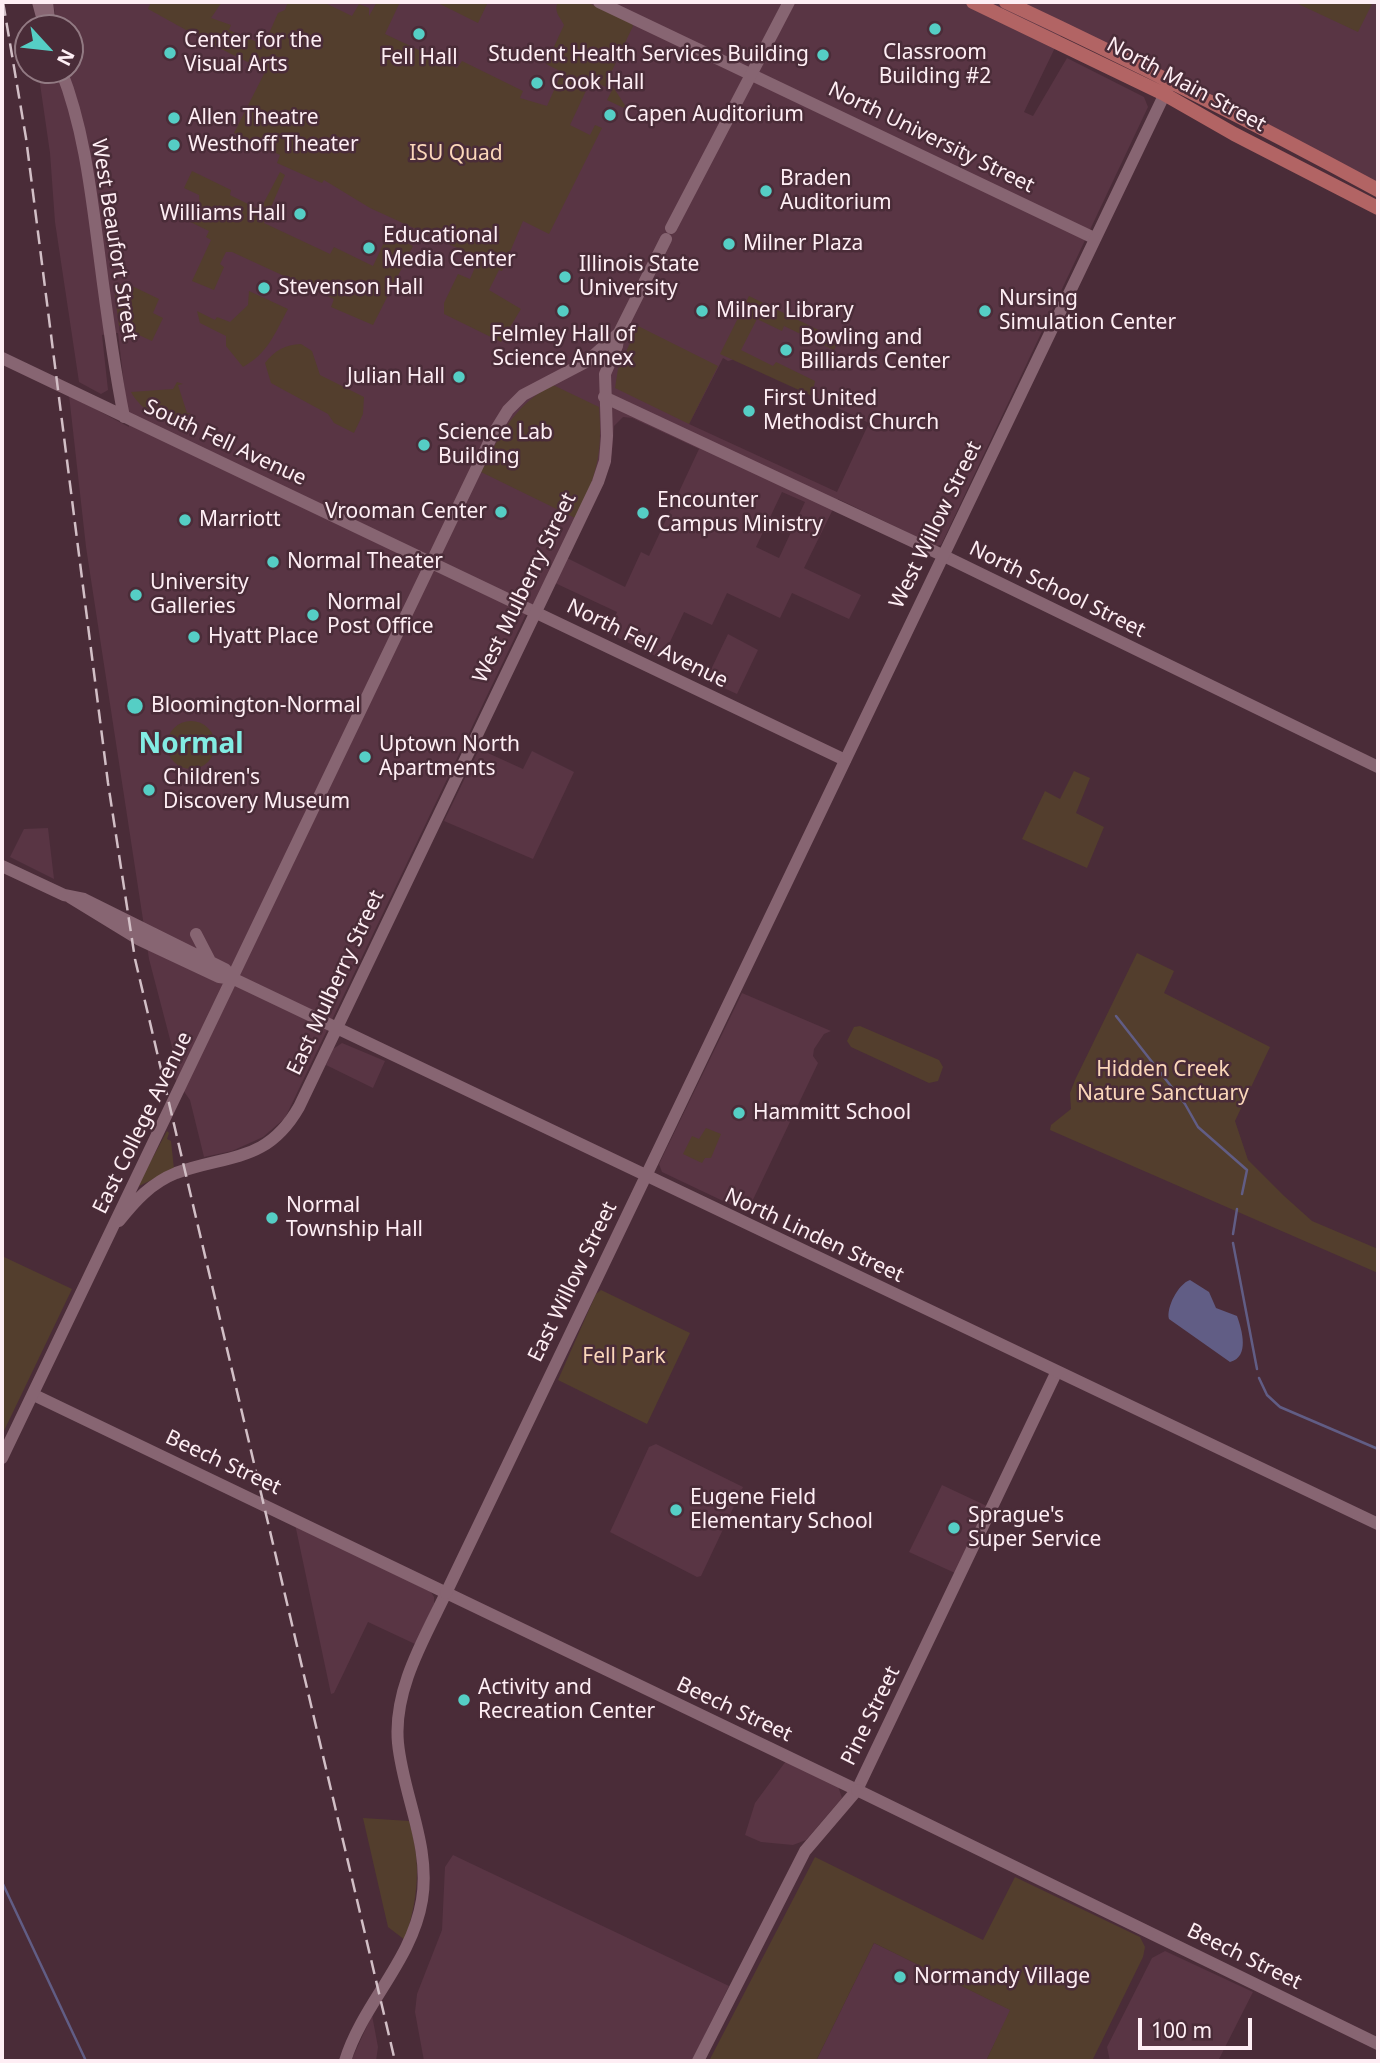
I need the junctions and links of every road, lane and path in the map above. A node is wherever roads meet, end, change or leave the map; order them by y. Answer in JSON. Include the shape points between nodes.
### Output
{"nodes":[{"id":1,"x":599,"y":2,"type":"edge"},
{"id":2,"x":789,"y":2,"type":"edge"},
{"id":3,"x":973,"y":2,"type":"edge"},
{"id":4,"x":1006,"y":2,"type":"edge"},
{"id":5,"x":750,"y":73,"type":"junction"},
{"id":6,"x":66,"y":84,"type":"edge"},
{"id":7,"x":1168,"y":87,"type":"junction"},
{"id":8,"x":1378,"y":190,"type":"edge"},
{"id":9,"x":1378,"y":208,"type":"edge"},
{"id":10,"x":1094,"y":237,"type":"junction"},
{"id":11,"x":618,"y":333,"type":"junction"},
{"id":12,"x":2,"y":358,"type":"edge"},
{"id":13,"x":604,"y":397,"type":"junction"},
{"id":14,"x":124,"y":417,"type":"junction"},
{"id":15,"x":942,"y":555,"type":"junction"},
{"id":16,"x":432,"y":562,"type":"junction"},
{"id":17,"x":536,"y":612,"type":"junction"},
{"id":18,"x":845,"y":760,"type":"junction"},
{"id":19,"x":1378,"y":766,"type":"edge"},
{"id":20,"x":422,"y":848,"type":"joint"},
{"id":21,"x":2,"y":866,"type":"edge"},
{"id":22,"x":71,"y":898,"type":"junction"},
{"id":23,"x":177,"y":945,"type":"junction"},
{"id":24,"x":210,"y":961,"type":"junction"},
{"id":25,"x":234,"y":979,"type":"junction"},
{"id":26,"x":736,"y":986,"type":"joint"},
{"id":27,"x":336,"y":1029,"type":"junction"},
{"id":28,"x":645,"y":1177,"type":"junction"},
{"id":29,"x":116,"y":1224,"type":"junction"},
{"id":30,"x":1056,"y":1373,"type":"junction"},
{"id":31,"x":34,"y":1395,"type":"junction"},
{"id":32,"x":2,"y":1458,"type":"edge"},
{"id":33,"x":1378,"y":1524,"type":"edge"},
{"id":34,"x":446,"y":1593,"type":"junction"},
{"id":35,"x":857,"y":1790,"type":"junction"},
{"id":36,"x":1378,"y":2043,"type":"edge"},
{"id":37,"x":345,"y":2061,"type":"edge"},
{"id":38,"x":698,"y":2061,"type":"edge"}],
"edges":[{"from":1,"to":5,"type":"main road","name":"North University Street"},
{"from":2,"to":5,"type":"main road"},
{"from":3,"to":7,"type":"main road","name":"North Main Street"},
{"from":4,"to":7,"type":"main road","name":"North Main Street"},
{"from":5,"to":10,"type":"main road","name":"North University Street"},
{"from":5,"to":11,"type":"main road"},
{"from":6,"to":14,"type":"main road","name":"West Beaufort Street","via":[[90,187]]},
{"from":7,"to":8,"type":"main road","name":"North Main Street","via":[[1305,149]]},
{"from":7,"to":9,"type":"main road","name":"North Main Street","via":[[1234,134]]},
{"from":7,"to":10,"type":"main road","name":"West Willow Street"},
{"from":10,"to":15,"type":"main road","name":"West Willow Street"},
{"from":11,"to":13,"type":"main road","name":"West Mulberry Street","via":[[605,374]]},
{"from":11,"to":16,"type":"main road","name":"East College Avenue","via":[[586,362],[544,381],[508,410]]},
{"from":12,"to":14,"type":"main road","name":"South Fell Avenue"},
{"from":13,"to":15,"type":"main road","name":"North School Street"},
{"from":13,"to":17,"type":"main road","name":"West Mulberry Street","via":[[605,461]]},
{"from":14,"to":16,"type":"main road","name":"South Fell Avenue"},
{"from":15,"to":18,"type":"main road","name":"West Willow Street"},
{"from":15,"to":19,"type":"main road","name":"North School Street"},
{"from":16,"to":17,"type":"main road","name":"North Fell Avenue"},
{"from":16,"to":25,"type":"main road","name":"East College Avenue"},
{"from":17,"to":18,"type":"main road","name":"North Fell Avenue"},
{"from":17,"to":20,"type":"main road","name":"West Mulberry Street"},
{"from":18,"to":26,"type":"main road","name":"West Willow Street"},
{"from":20,"to":27,"type":"main road","name":"East Mulberry Street"},
{"from":21,"to":22,"type":"main road"},
{"from":22,"to":23,"type":"main road","via":[[84,899]]},
{"from":22,"to":25,"type":"main road","via":[[138,939],[219,977]]},
{"from":23,"to":24,"type":"main road"},
{"from":23,"to":24,"type":"main road","via":[[187,946],[196,934]]},
{"from":24,"to":25,"type":"main road"},
{"from":25,"to":27,"type":"main road","name":"North Linden Street"},
{"from":25,"to":29,"type":"main road","name":"East College Avenue","via":[[119,1209]]},
{"from":26,"to":28,"type":"main road","name":"East Willow Street"},
{"from":27,"to":28,"type":"main road","name":"North Linden Street"},
{"from":27,"to":29,"type":"main road","name":"East Mulberry Street","via":[[299,1107],[281,1132],[244,1157],[163,1179],[141,1194]]},
{"from":28,"to":30,"type":"main road","name":"North Linden Street"},
{"from":28,"to":34,"type":"main road","name":"East Willow Street"},
{"from":29,"to":31,"type":"main road","name":"East College Avenue"},
{"from":30,"to":33,"type":"main road","name":"North Linden Street"},
{"from":30,"to":35,"type":"main road","name":"Pine Street"},
{"from":31,"to":32,"type":"main road","name":"East College Avenue"},
{"from":31,"to":34,"type":"main road","name":"Beech Street"},
{"from":34,"to":35,"type":"main road","name":"Beech Street"},
{"from":34,"to":37,"type":"main road","name":"East Willow Street","via":[[412,1667],[398,1724],[399,1752],[423,1858],[417,1923],[354,2036]]},
{"from":35,"to":36,"type":"main road","name":"Beech Street"},
{"from":35,"to":38,"type":"main road","name":"Pine Street","via":[[805,1851]]}]}
